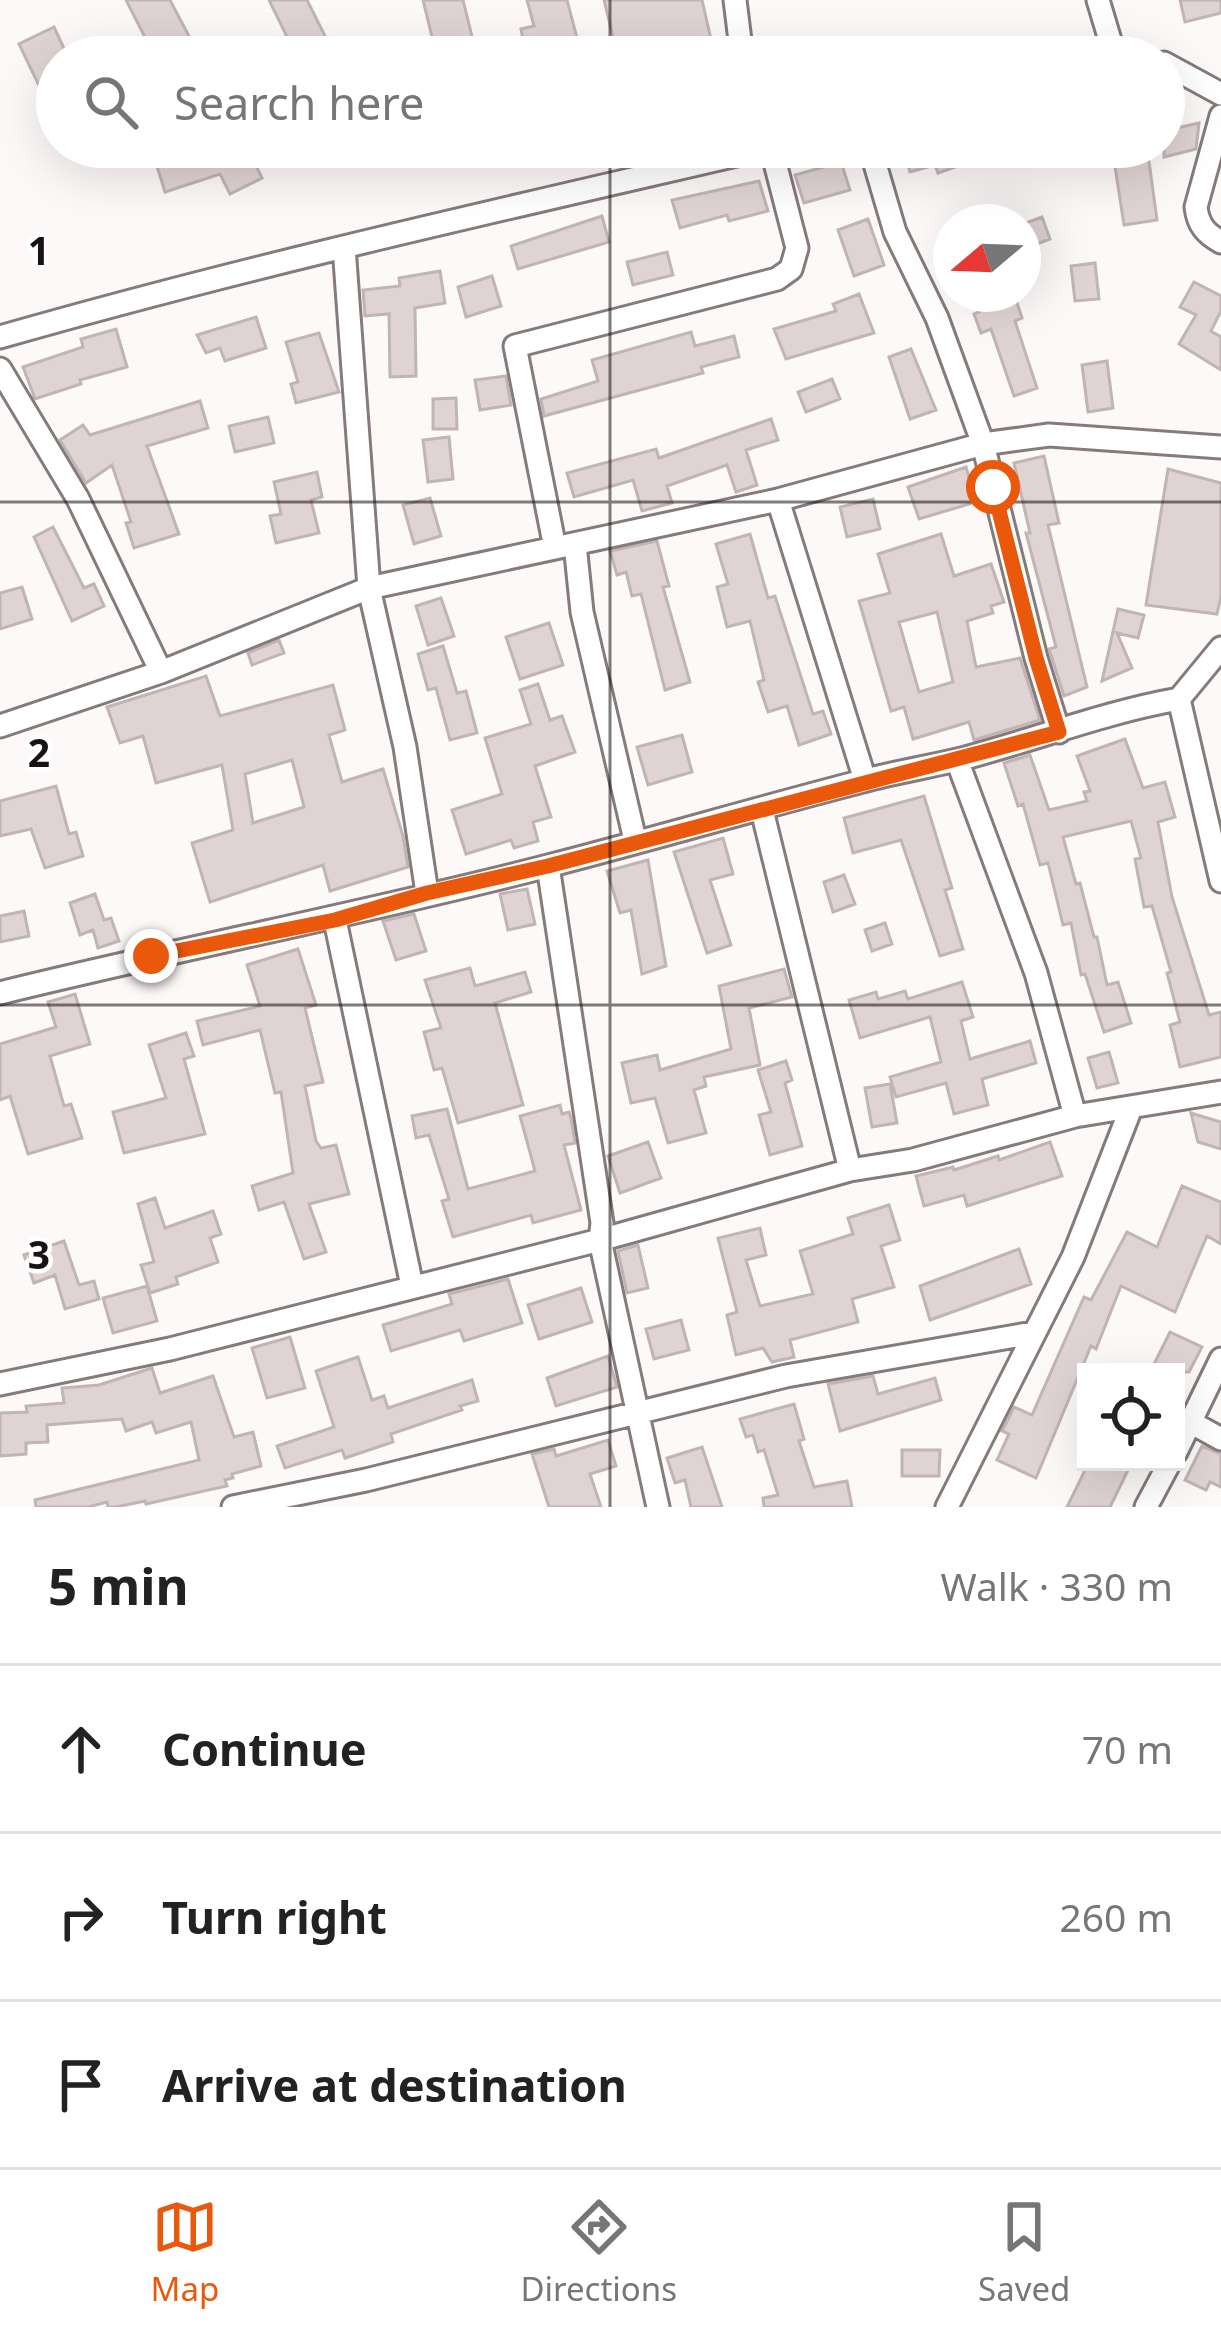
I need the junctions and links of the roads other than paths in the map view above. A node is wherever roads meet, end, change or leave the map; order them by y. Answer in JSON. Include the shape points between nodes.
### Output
{"nodes":[{"id":1,"x":735,"y":0,"type":"edge"},
{"id":2,"x":1098,"y":0,"type":"edge"},
{"id":3,"x":739,"y":36,"type":"edge"},
{"id":4,"x":1109,"y":36,"type":"edge"},
{"id":5,"x":1185,"y":74,"type":"edge"},
{"id":6,"x":1221,"y":94,"type":"edge"},
{"id":7,"x":1221,"y":116,"type":"edge"},
{"id":8,"x":681,"y":168,"type":"edge"},
{"id":9,"x":776,"y":168,"type":"edge"},
{"id":10,"x":876,"y":168,"type":"edge"},
{"id":11,"x":1221,"y":242,"type":"edge"},
{"id":12,"x":344,"y":247,"type":"junction"},
{"id":13,"x":0,"y":337,"type":"edge"},
{"id":14,"x":0,"y":369,"type":"edge"},
{"id":15,"x":982,"y":445,"type":"junction"},
{"id":16,"x":1221,"y":447,"type":"edge"},
{"id":17,"x":778,"y":500,"type":"junction"},
{"id":18,"x":565,"y":546,"type":"junction"},
{"id":19,"x":369,"y":589,"type":"junction"},
{"id":20,"x":1221,"y":648,"type":"edge"},
{"id":21,"x":161,"y":672,"type":"junction"},
{"id":22,"x":1179,"y":699,"type":"junction"},
{"id":23,"x":0,"y":726,"type":"edge"},
{"id":24,"x":1059,"y":732,"type":"junction"},
{"id":25,"x":957,"y":760,"type":"junction"},
{"id":26,"x":866,"y":780,"type":"junction"},
{"id":27,"x":762,"y":809,"type":"junction"},
{"id":28,"x":635,"y":841,"type":"junction"},
{"id":29,"x":548,"y":866,"type":"junction"},
{"id":30,"x":1221,"y":881,"type":"edge"},
{"id":31,"x":427,"y":893,"type":"junction"},
{"id":32,"x":335,"y":920,"type":"junction"},
{"id":33,"x":0,"y":993,"type":"edge"},
{"id":34,"x":1221,"y":1092,"type":"edge"},
{"id":35,"x":1130,"y":1108,"type":"junction"},
{"id":36,"x":1075,"y":1116,"type":"junction"},
{"id":37,"x":850,"y":1170,"type":"junction"},
{"id":38,"x":600,"y":1240,"type":"junction"},
{"id":39,"x":412,"y":1286,"type":"junction"},
{"id":40,"x":1033,"y":1333,"type":"junction"},
{"id":41,"x":1221,"y":1359,"type":"edge"},
{"id":42,"x":0,"y":1384,"type":"edge"},
{"id":43,"x":639,"y":1415,"type":"junction"},
{"id":44,"x":1192,"y":1423,"type":"junction"},
{"id":45,"x":1185,"y":1436,"type":"edge"},
{"id":46,"x":1221,"y":1439,"type":"edge"},
{"id":47,"x":1165,"y":1471,"type":"edge"},
{"id":48,"x":233,"y":1507,"type":"edge"},
{"id":49,"x":658,"y":1507,"type":"edge"},
{"id":50,"x":947,"y":1507,"type":"edge"},
{"id":51,"x":1146,"y":1507,"type":"edge"}],
"edges":[{"from":1,"to":3,"type":"street"},
{"from":2,"to":4,"type":"street"},
{"from":5,"to":6,"type":"street"},
{"from":7,"to":11,"type":"street","via":[[1196,207],[1208,235]]},
{"from":8,"to":12,"type":"street"},
{"from":9,"to":18,"type":"street","via":[[797,248],[791,269],[777,280],[514,346]]},
{"from":10,"to":15,"type":"street"},
{"from":12,"to":13,"type":"street"},
{"from":12,"to":19,"type":"street"},
{"from":14,"to":21,"type":"street","via":[[78,499]]},
{"from":15,"to":16,"type":"street","via":[[1049,435]]},
{"from":15,"to":17,"type":"street"},
{"from":15,"to":24,"type":"street"},
{"from":17,"to":18,"type":"street"},
{"from":17,"to":26,"type":"street"},
{"from":18,"to":19,"type":"street"},
{"from":18,"to":28,"type":"street"},
{"from":19,"to":21,"type":"street"},
{"from":19,"to":31,"type":"street"},
{"from":20,"to":22,"type":"street"},
{"from":21,"to":23,"type":"street"},
{"from":22,"to":24,"type":"street"},
{"from":22,"to":30,"type":"street"},
{"from":24,"to":25,"type":"street"},
{"from":25,"to":26,"type":"street"},
{"from":25,"to":36,"type":"street","via":[[1036,973]]},
{"from":26,"to":27,"type":"street"},
{"from":27,"to":28,"type":"street"},
{"from":27,"to":37,"type":"street"},
{"from":28,"to":29,"type":"street"},
{"from":29,"to":31,"type":"street"},
{"from":29,"to":38,"type":"street"},
{"from":31,"to":32,"type":"street"},
{"from":32,"to":33,"type":"street"},
{"from":32,"to":39,"type":"street"},
{"from":34,"to":35,"type":"street"},
{"from":35,"to":36,"type":"street"},
{"from":35,"to":40,"type":"street"},
{"from":36,"to":37,"type":"street"},
{"from":37,"to":38,"type":"street"},
{"from":38,"to":39,"type":"street"},
{"from":38,"to":43,"type":"street"},
{"from":39,"to":42,"type":"street"},
{"from":40,"to":43,"type":"street","via":[[786,1376]]},
{"from":40,"to":50,"type":"street"},
{"from":41,"to":44,"type":"street"},
{"from":43,"to":48,"type":"street"},
{"from":43,"to":49,"type":"street"},
{"from":44,"to":45,"type":"street"},
{"from":44,"to":46,"type":"street"},
{"from":47,"to":51,"type":"street"}]}
